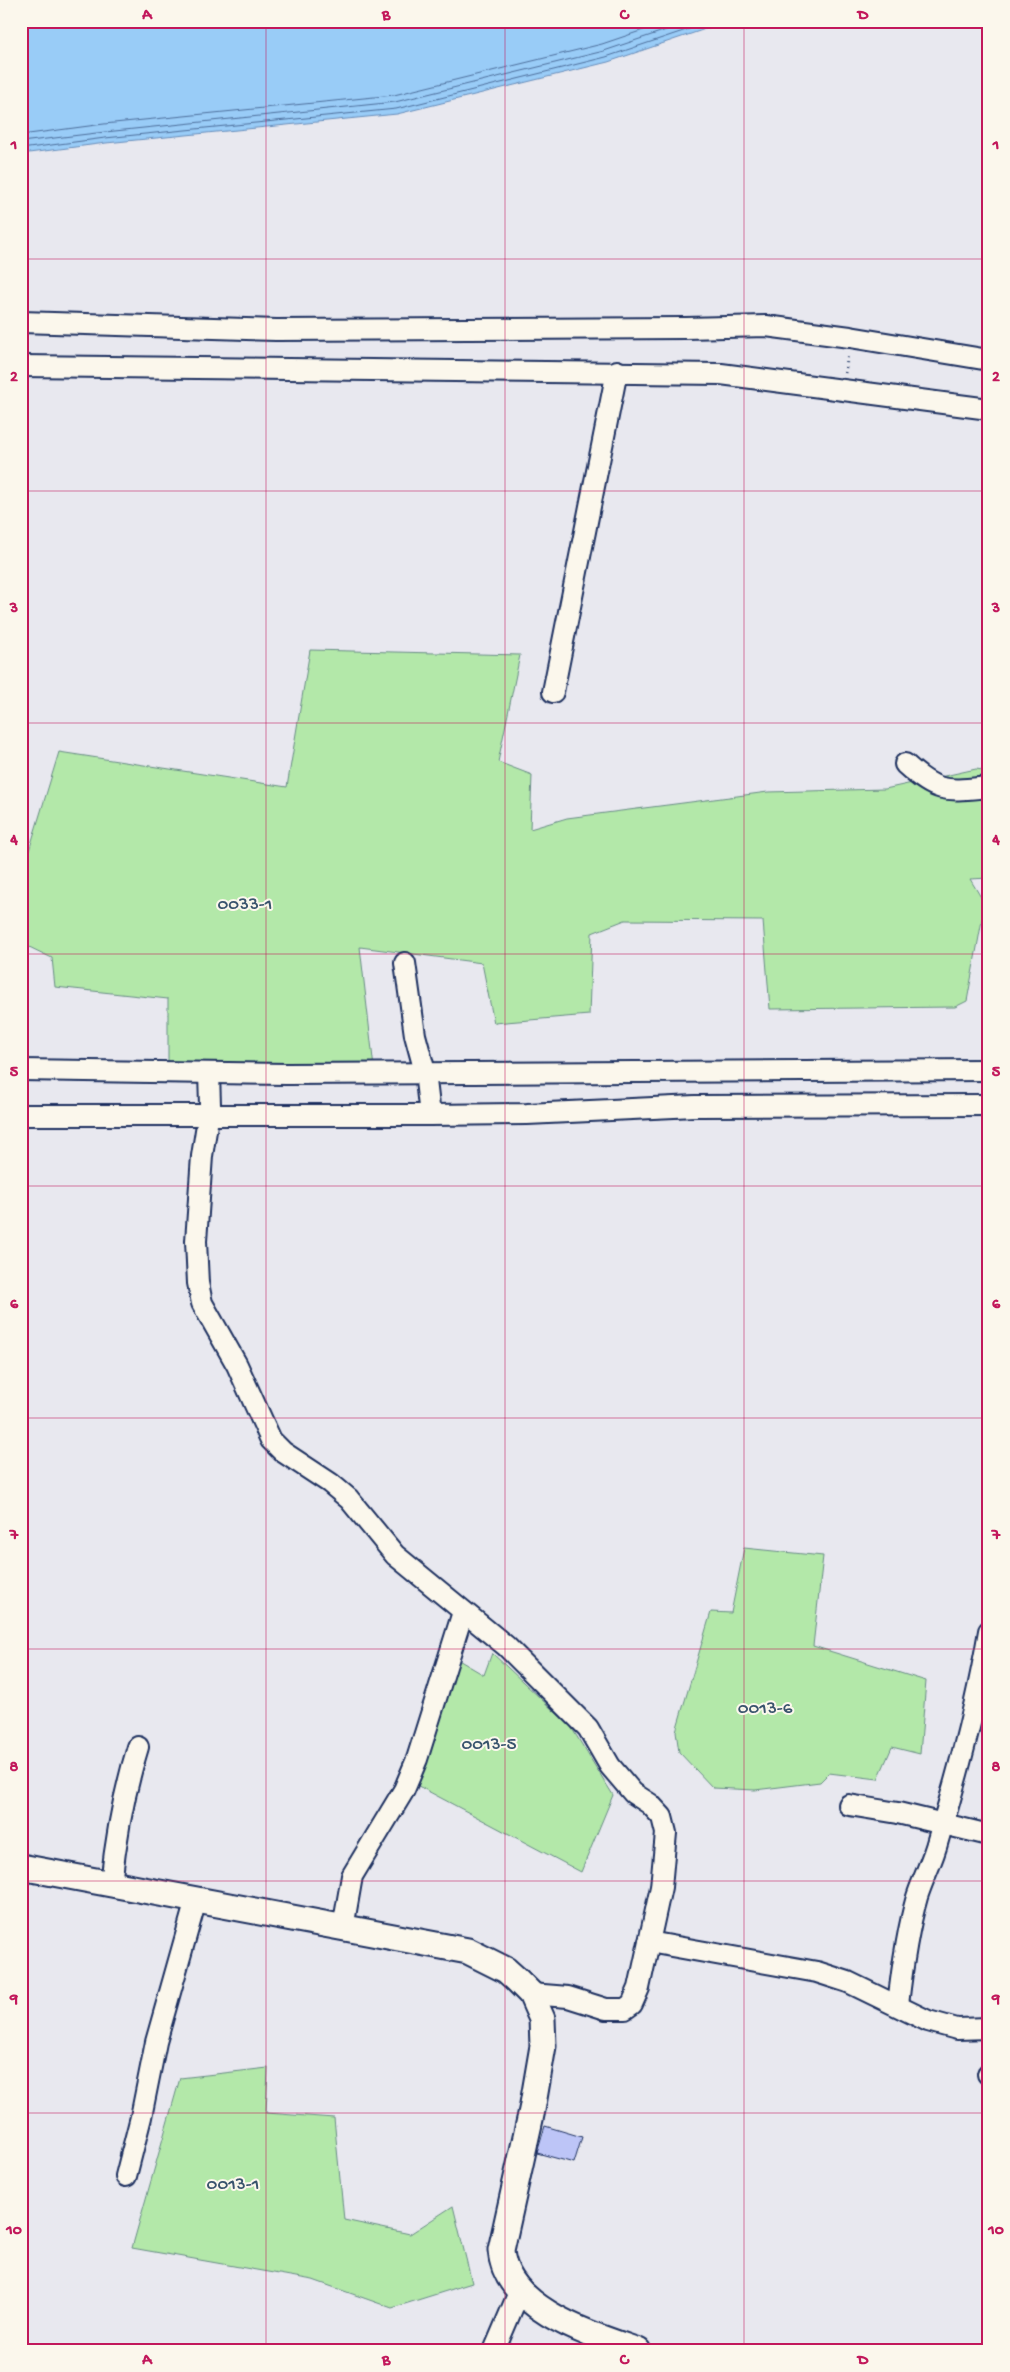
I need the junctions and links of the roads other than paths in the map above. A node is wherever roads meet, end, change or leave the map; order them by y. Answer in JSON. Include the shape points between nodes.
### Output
{"nodes":[{"id":1,"x":21,"y":322,"type":"edge"},
{"id":2,"x":989,"y":360,"type":"edge"},
{"id":3,"x":21,"y":366,"type":"edge"},
{"id":4,"x":617,"y":371,"type":"junction"},
{"id":5,"x":989,"y":409,"type":"edge"},
{"id":6,"x":553,"y":692,"type":"dead end"},
{"id":7,"x":905,"y":764,"type":"dead end"},
{"id":8,"x":989,"y":787,"type":"edge"},
{"id":9,"x":405,"y":963,"type":"dead end"},
{"id":10,"x":21,"y":1070,"type":"edge"},
{"id":11,"x":989,"y":1070,"type":"edge"},
{"id":12,"x":425,"y":1072,"type":"junction"},
{"id":13,"x":209,"y":1077,"type":"junction"},
{"id":14,"x":989,"y":1105,"type":"edge"},
{"id":15,"x":210,"y":1110,"type":"junction"},
{"id":16,"x":21,"y":1115,"type":"edge"},
{"id":17,"x":430,"y":1116,"type":"junction"},
{"id":18,"x":464,"y":1612,"type":"junction"},
{"id":19,"x":989,"y":1630,"type":"edge"},
{"id":20,"x":138,"y":1747,"type":"dead end"},
{"id":21,"x":849,"y":1805,"type":"dead end"},
{"id":22,"x":943,"y":1824,"type":"junction"},
{"id":23,"x":989,"y":1835,"type":"edge"},
{"id":24,"x":21,"y":1867,"type":"edge"},
{"id":25,"x":112,"y":1884,"type":"junction"},
{"id":26,"x":196,"y":1900,"type":"junction"},
{"id":27,"x":342,"y":1928,"type":"junction"},
{"id":28,"x":649,"y":1942,"type":"junction"},
{"id":29,"x":531,"y":1994,"type":"junction"},
{"id":30,"x":898,"y":2005,"type":"junction"},
{"id":31,"x":989,"y":2028,"type":"edge"},
{"id":32,"x":126,"y":2176,"type":"dead end"},
{"id":33,"x":520,"y":2290,"type":"junction"},
{"id":34,"x":494,"y":2351,"type":"edge"},
{"id":35,"x":638,"y":2351,"type":"edge"}],
"edges":[{"from":1,"to":2,"type":"street","via":[[276,330],[766,326],[850,336]]},
{"from":3,"to":4,"type":"street"},
{"from":4,"to":5,"type":"street","via":[[721,374]]},
{"from":4,"to":6,"type":"street"},
{"from":7,"to":8,"type":"street","via":[[936,788]]},
{"from":9,"to":12,"type":"street","via":[[415,1035]]},
{"from":10,"to":13,"type":"street"},
{"from":11,"to":12,"type":"street"},
{"from":12,"to":13,"type":"street"},
{"from":12,"to":17,"type":"street"},
{"from":13,"to":15,"type":"street"},
{"from":14,"to":17,"type":"street","via":[[696,1106]]},
{"from":15,"to":16,"type":"street"},
{"from":15,"to":17,"type":"street"},
{"from":15,"to":18,"type":"street","via":[[201,1166],[196,1241],[198,1284],[202,1302],[237,1365],[271,1440],[349,1499],[395,1556]]},
{"from":18,"to":27,"type":"street","via":[[411,1774],[352,1876]]},
{"from":18,"to":28,"type":"street","via":[[506,1646],[588,1728],[610,1766],[633,1793],[662,1816],[666,1833],[661,1887]]},
{"from":19,"to":22,"type":"street","via":[[979,1692]]},
{"from":20,"to":25,"type":"street","via":[[121,1814]]},
{"from":21,"to":22,"type":"street"},
{"from":22,"to":23,"type":"street"},
{"from":22,"to":30,"type":"street","via":[[913,1913]]},
{"from":24,"to":25,"type":"main road"},
{"from":25,"to":26,"type":"main road"},
{"from":26,"to":27,"type":"main road"},
{"from":26,"to":32,"type":"street","via":[[156,2042]]},
{"from":27,"to":29,"type":"main road","via":[[468,1951],[506,1970]]},
{"from":28,"to":29,"type":"street","via":[[639,1988],[632,2004],[625,2009],[606,2009],[568,1997]]},
{"from":28,"to":30,"type":"street","via":[[817,1972]]},
{"from":29,"to":33,"type":"main road","via":[[542,2019],[543,2046],[501,2250],[504,2269]]},
{"from":30,"to":31,"type":"street","via":[[944,2026]]},
{"from":33,"to":34,"type":"street"},
{"from":33,"to":35,"type":"main road","via":[[556,2319]]}]}
